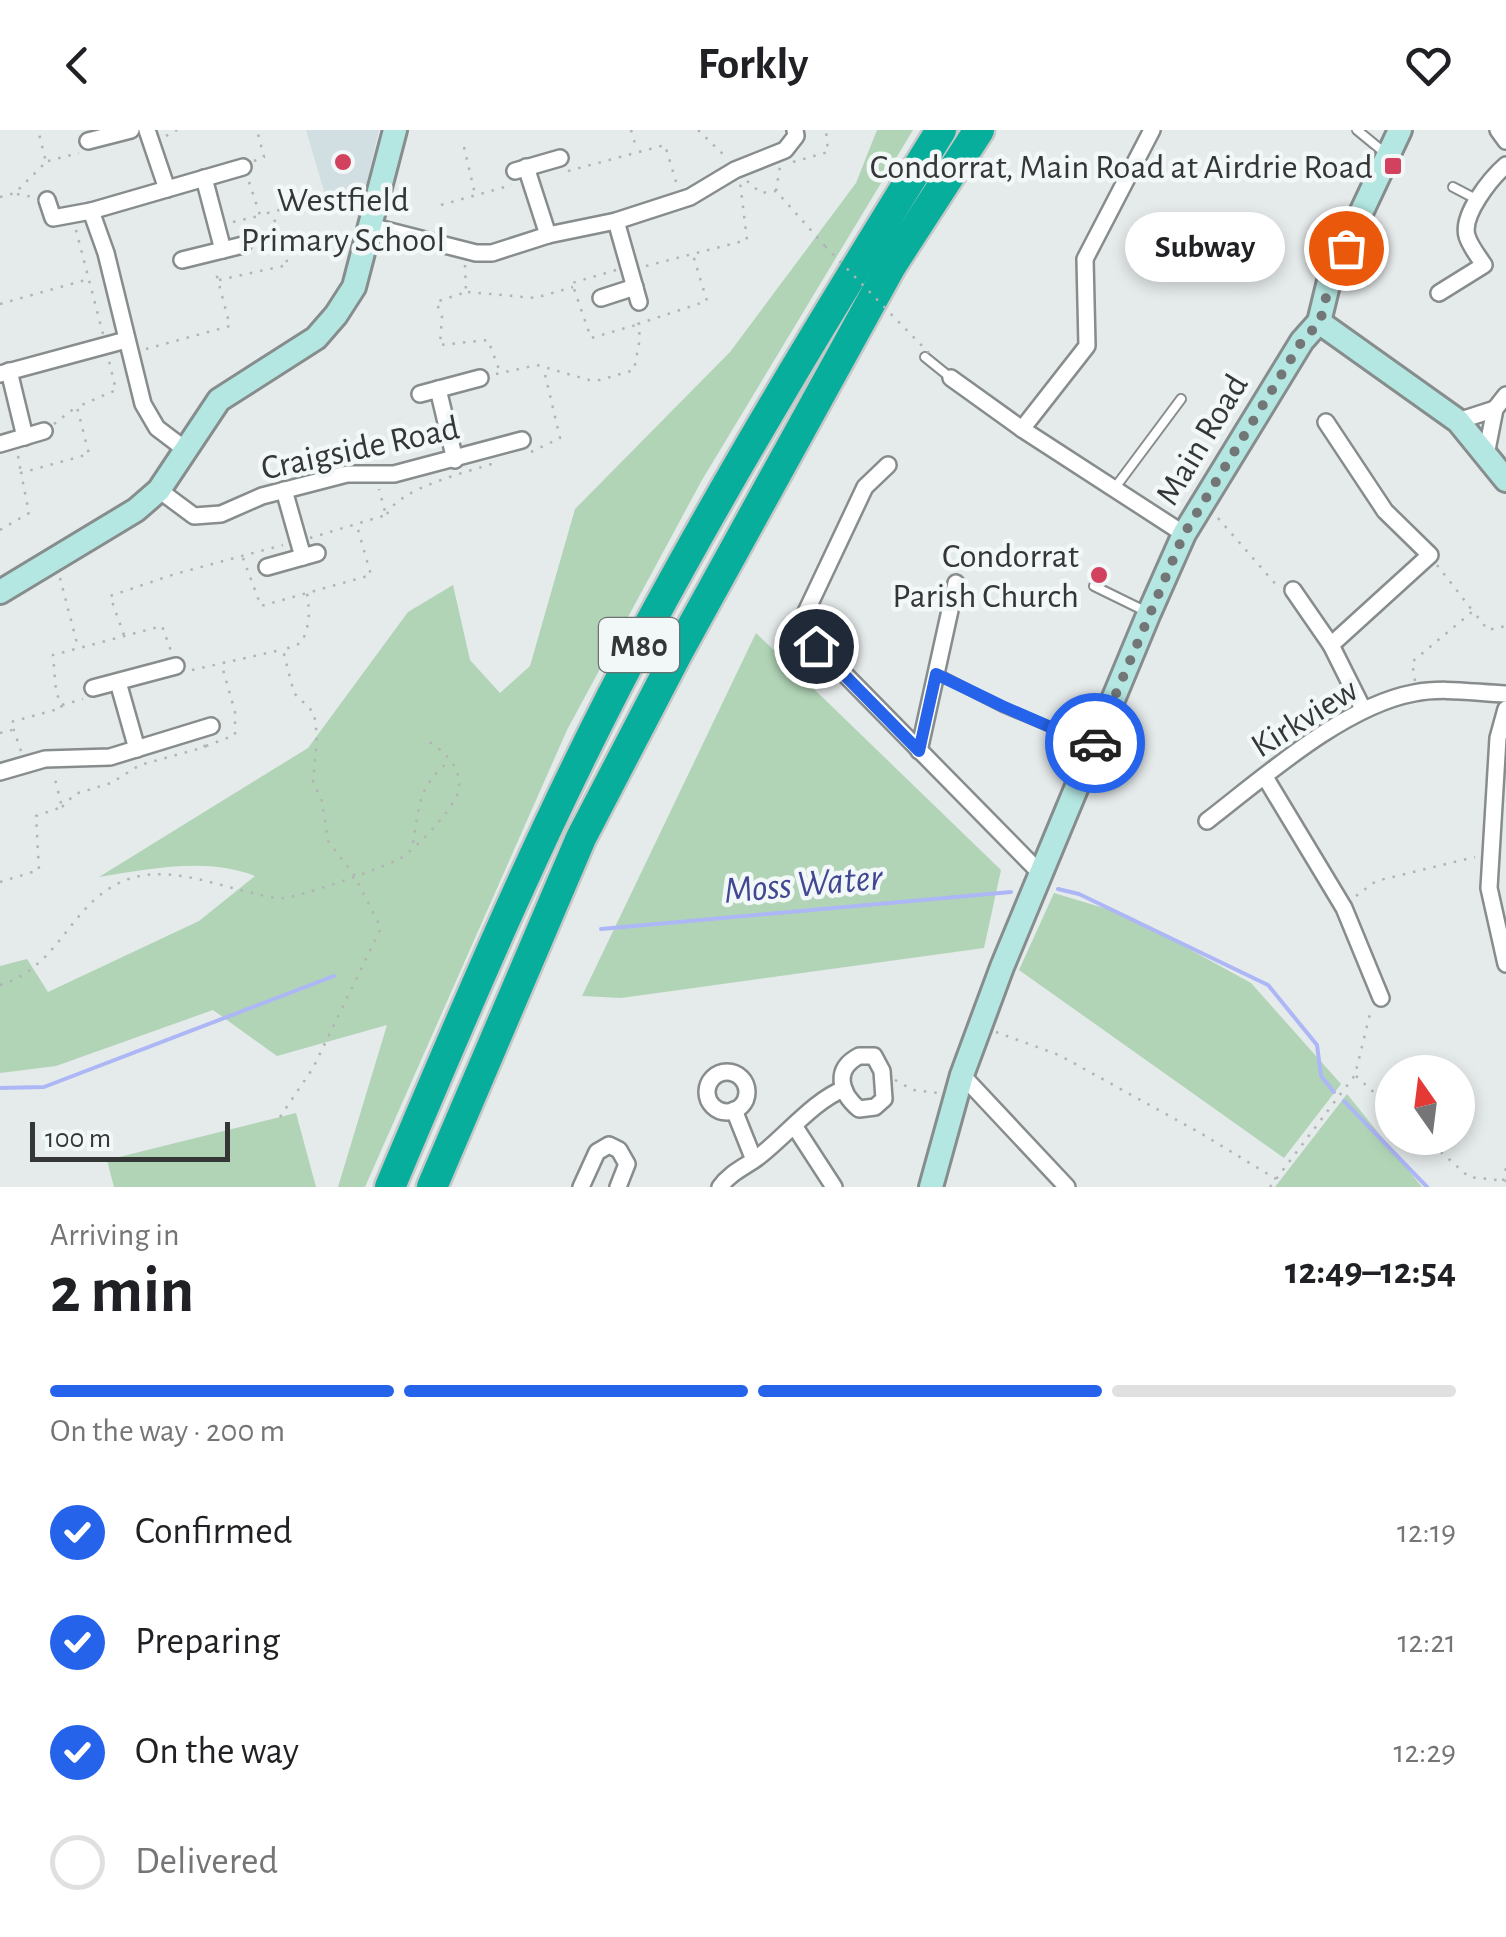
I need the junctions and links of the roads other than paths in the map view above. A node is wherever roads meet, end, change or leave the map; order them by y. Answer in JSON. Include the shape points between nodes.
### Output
{"nodes":[{"id":1,"x":131,"y":130,"type":"edge"},
{"id":2,"x":147,"y":130,"type":"edge"},
{"id":3,"x":395,"y":130,"type":"edge"},
{"id":4,"x":794,"y":130,"type":"edge"},
{"id":5,"x":941,"y":130,"type":"edge"},
{"id":6,"x":978,"y":130,"type":"edge"},
{"id":7,"x":1152,"y":130,"type":"edge"},
{"id":8,"x":1357,"y":130,"type":"edge"},
{"id":9,"x":1400,"y":130,"type":"edge"},
{"id":10,"x":1498,"y":130,"type":"edge"},
{"id":11,"x":88,"y":141,"type":"road end"},
{"id":12,"x":1506,"y":141,"type":"edge"},
{"id":13,"x":1389,"y":156,"type":"junction"},
{"id":14,"x":562,"y":165,"type":"road end"},
{"id":15,"x":1506,"y":166,"type":"edge"},
{"id":16,"x":243,"y":167,"type":"road end"},
{"id":17,"x":204,"y":178,"type":"junction"},
{"id":18,"x":1453,"y":187,"type":"dead end"},
{"id":19,"x":167,"y":189,"type":"junction"},
{"id":20,"x":48,"y":200,"type":"road end"},
{"id":21,"x":1478,"y":200,"type":"junction"},
{"id":22,"x":91,"y":211,"type":"junction"},
{"id":23,"x":616,"y":221,"type":"junction"},
{"id":24,"x":370,"y":226,"type":"junction"},
{"id":25,"x":548,"y":235,"type":"junction"},
{"id":26,"x":243,"y":245,"type":"dead end"},
{"id":27,"x":217,"y":252,"type":"junction"},
{"id":28,"x":182,"y":260,"type":"dead end"},
{"id":29,"x":1440,"y":293,"type":"dead end"},
{"id":30,"x":601,"y":298,"type":"dead end"},
{"id":31,"x":1320,"y":322,"type":"junction"},
{"id":32,"x":128,"y":346,"type":"junction"},
{"id":33,"x":927,"y":355,"type":"road end"},
{"id":34,"x":5,"y":372,"type":"edge"},
{"id":35,"x":480,"y":378,"type":"road end"},
{"id":36,"x":951,"y":378,"type":"joint"},
{"id":37,"x":438,"y":389,"type":"junction"},
{"id":38,"x":420,"y":394,"type":"dead end"},
{"id":39,"x":1506,"y":395,"type":"edge"},
{"id":40,"x":1181,"y":398,"type":"dead end"},
{"id":41,"x":1495,"y":409,"type":"junction"},
{"id":42,"x":1458,"y":421,"type":"junction"},
{"id":43,"x":1326,"y":422,"type":"dead end"},
{"id":44,"x":1022,"y":429,"type":"junction"},
{"id":45,"x":44,"y":431,"type":"road end"},
{"id":46,"x":13,"y":440,"type":"edge"},
{"id":47,"x":522,"y":440,"type":"dead end"},
{"id":48,"x":186,"y":450,"type":"junction"},
{"id":49,"x":1486,"y":455,"type":"junction"},
{"id":50,"x":456,"y":460,"type":"junction"},
{"id":51,"x":888,"y":465,"type":"dead end"},
{"id":52,"x":1506,"y":480,"type":"edge"},
{"id":53,"x":1114,"y":489,"type":"junction"},
{"id":54,"x":160,"y":490,"type":"junction"},
{"id":55,"x":284,"y":490,"type":"junction"},
{"id":56,"x":1184,"y":534,"type":"junction"},
{"id":57,"x":266,"y":567,"type":"dead end"},
{"id":58,"x":956,"y":583,"type":"dead end"},
{"id":59,"x":1094,"y":586,"type":"dead end"},
{"id":60,"x":1293,"y":590,"type":"road end"},
{"id":61,"x":0,"y":592,"type":"edge"},
{"id":62,"x":1149,"y":613,"type":"junction"},
{"id":63,"x":1331,"y":645,"type":"junction"},
{"id":64,"x":176,"y":666,"type":"dead end"},
{"id":65,"x":936,"y":674,"type":"junction"},
{"id":66,"x":118,"y":682,"type":"junction"},
{"id":67,"x":92,"y":688,"type":"road end"},
{"id":68,"x":1506,"y":694,"type":"edge"},
{"id":69,"x":1506,"y":708,"type":"edge"},
{"id":70,"x":1363,"y":709,"type":"junction"},
{"id":71,"x":205,"y":728,"type":"road end"},
{"id":72,"x":1094,"y":746,"type":"junction"},
{"id":73,"x":138,"y":749,"type":"junction"},
{"id":74,"x":919,"y":751,"type":"junction"},
{"id":75,"x":0,"y":772,"type":"edge"},
{"id":76,"x":1265,"y":777,"type":"junction"},
{"id":77,"x":1207,"y":821,"type":"dead end"},
{"id":78,"x":1042,"y":875,"type":"junction"},
{"id":79,"x":1506,"y":886,"type":"edge"},
{"id":80,"x":1488,"y":888,"type":"junction"},
{"id":81,"x":1506,"y":964,"type":"edge"},
{"id":82,"x":1380,"y":998,"type":"road end"},
{"id":83,"x":959,"y":1084,"type":"junction"},
{"id":84,"x":844,"y":1089,"type":"junction"},
{"id":85,"x":734,"y":1110,"type":"dead end"},
{"id":86,"x":795,"y":1127,"type":"junction"},
{"id":87,"x":754,"y":1160,"type":"junction"},
{"id":88,"x":390,"y":1187,"type":"edge"},
{"id":89,"x":432,"y":1187,"type":"edge"},
{"id":90,"x":582,"y":1187,"type":"edge"},
{"id":91,"x":618,"y":1187,"type":"edge"},
{"id":92,"x":720,"y":1187,"type":"edge"},
{"id":93,"x":834,"y":1187,"type":"edge"},
{"id":94,"x":931,"y":1187,"type":"edge"},
{"id":95,"x":1067,"y":1187,"type":"edge"}],
"edges":[{"from":1,"to":11,"type":"street"},
{"from":2,"to":19,"type":"street"},
{"from":3,"to":24,"type":"street"},
{"from":4,"to":23,"type":"street","via":[[786,150],[681,200]]},
{"from":5,"to":88,"type":"highway","number":"M80","via":[[648,626],[549,822]]},
{"from":6,"to":89,"type":"highway","number":"M80","via":[[891,266],[642,720],[573,856]]},
{"from":7,"to":44,"type":"street","via":[[1085,259],[1087,346]]},
{"from":8,"to":13,"type":"lane"},
{"from":9,"to":13,"type":"street","name":"Main Road"},
{"from":10,"to":12,"type":"street"},
{"from":13,"to":31,"type":"street","name":"Main Road","via":[[1330,281]]},
{"from":14,"to":25,"type":"street","via":[[524,173]]},
{"from":15,"to":21,"type":"street"},
{"from":16,"to":17,"type":"street"},
{"from":17,"to":19,"type":"street"},
{"from":17,"to":27,"type":"street"},
{"from":18,"to":21,"type":"lane"},
{"from":19,"to":22,"type":"street"},
{"from":20,"to":22,"type":"street","via":[[53,218]]},
{"from":21,"to":29,"type":"street","via":[[1466,230],[1484,265]]},
{"from":22,"to":32,"type":"street"},
{"from":23,"to":25,"type":"street"},
{"from":23,"to":30,"type":"street","via":[[637,294]]},
{"from":24,"to":25,"type":"street","via":[[492,253]]},
{"from":24,"to":48,"type":"street","via":[[354,287],[336,316],[316,338],[219,400]]},
{"from":26,"to":27,"type":"street"},
{"from":27,"to":28,"type":"street"},
{"from":31,"to":42,"type":"street"},
{"from":31,"to":56,"type":"street","name":"Main Road"},
{"from":32,"to":34,"type":"street","via":[[106,345]]},
{"from":32,"to":48,"type":"street","via":[[156,428]]},
{"from":33,"to":36,"type":"lane"},
{"from":34,"to":46,"type":"street"},
{"from":35,"to":37,"type":"street"},
{"from":36,"to":44,"type":"street"},
{"from":37,"to":38,"type":"street"},
{"from":37,"to":50,"type":"street"},
{"from":39,"to":41,"type":"street"},
{"from":40,"to":53,"type":"lane"},
{"from":41,"to":42,"type":"street"},
{"from":41,"to":49,"type":"street"},
{"from":42,"to":49,"type":"street"},
{"from":43,"to":63,"type":"street","via":[[1385,510],[1430,556]]},
{"from":44,"to":53,"type":"street"},
{"from":45,"to":46,"type":"street"},
{"from":47,"to":50,"type":"street","name":"Craigside Road"},
{"from":48,"to":54,"type":"street"},
{"from":49,"to":52,"type":"street"},
{"from":50,"to":55,"type":"street","name":"Craigside Road"},
{"from":51,"to":74,"type":"street","via":[[866,487],[806,612],[816,646]]},
{"from":53,"to":56,"type":"street"},
{"from":54,"to":55,"type":"street","name":"Craigside Road","via":[[194,516],[222,514]]},
{"from":54,"to":61,"type":"street"},
{"from":55,"to":57,"type":"street","via":[[306,551]]},
{"from":56,"to":62,"type":"street","name":"Main Road"},
{"from":58,"to":65,"type":"street"},
{"from":59,"to":62,"type":"lane"},
{"from":60,"to":63,"type":"street"},
{"from":62,"to":72,"type":"street","name":"Main Road"},
{"from":63,"to":70,"type":"street"},
{"from":64,"to":66,"type":"street"},
{"from":65,"to":72,"type":"lane"},
{"from":65,"to":74,"type":"street"},
{"from":66,"to":67,"type":"street"},
{"from":66,"to":73,"type":"street"},
{"from":68,"to":70,"type":"street","name":"Kirkview","via":[[1416,692]]},
{"from":69,"to":80,"type":"street"},
{"from":70,"to":76,"type":"street","name":"Kirkview"},
{"from":71,"to":73,"type":"street"},
{"from":72,"to":78,"type":"street","name":"Main Road"},
{"from":73,"to":75,"type":"street"},
{"from":74,"to":78,"type":"street"},
{"from":76,"to":77,"type":"street","name":"Kirkview"},
{"from":76,"to":82,"type":"street","via":[[1344,907]]},
{"from":78,"to":83,"type":"street","name":"Main Road"},
{"from":79,"to":80,"type":"street"},
{"from":80,"to":81,"type":"street"},
{"from":83,"to":94,"type":"street","name":"Main Road"},
{"from":83,"to":95,"type":"street"},
{"from":84,"to":84,"type":"street","via":[[858,1109],[884,1100],[874,1056],[847,1062]]},
{"from":84,"to":86,"type":"street"},
{"from":85,"to":87,"type":"street"},
{"from":86,"to":87,"type":"street"},
{"from":86,"to":93,"type":"street"},
{"from":87,"to":92,"type":"street"},
{"from":90,"to":91,"type":"street","via":[[597,1152],[609,1146],[627,1164]]}]}
